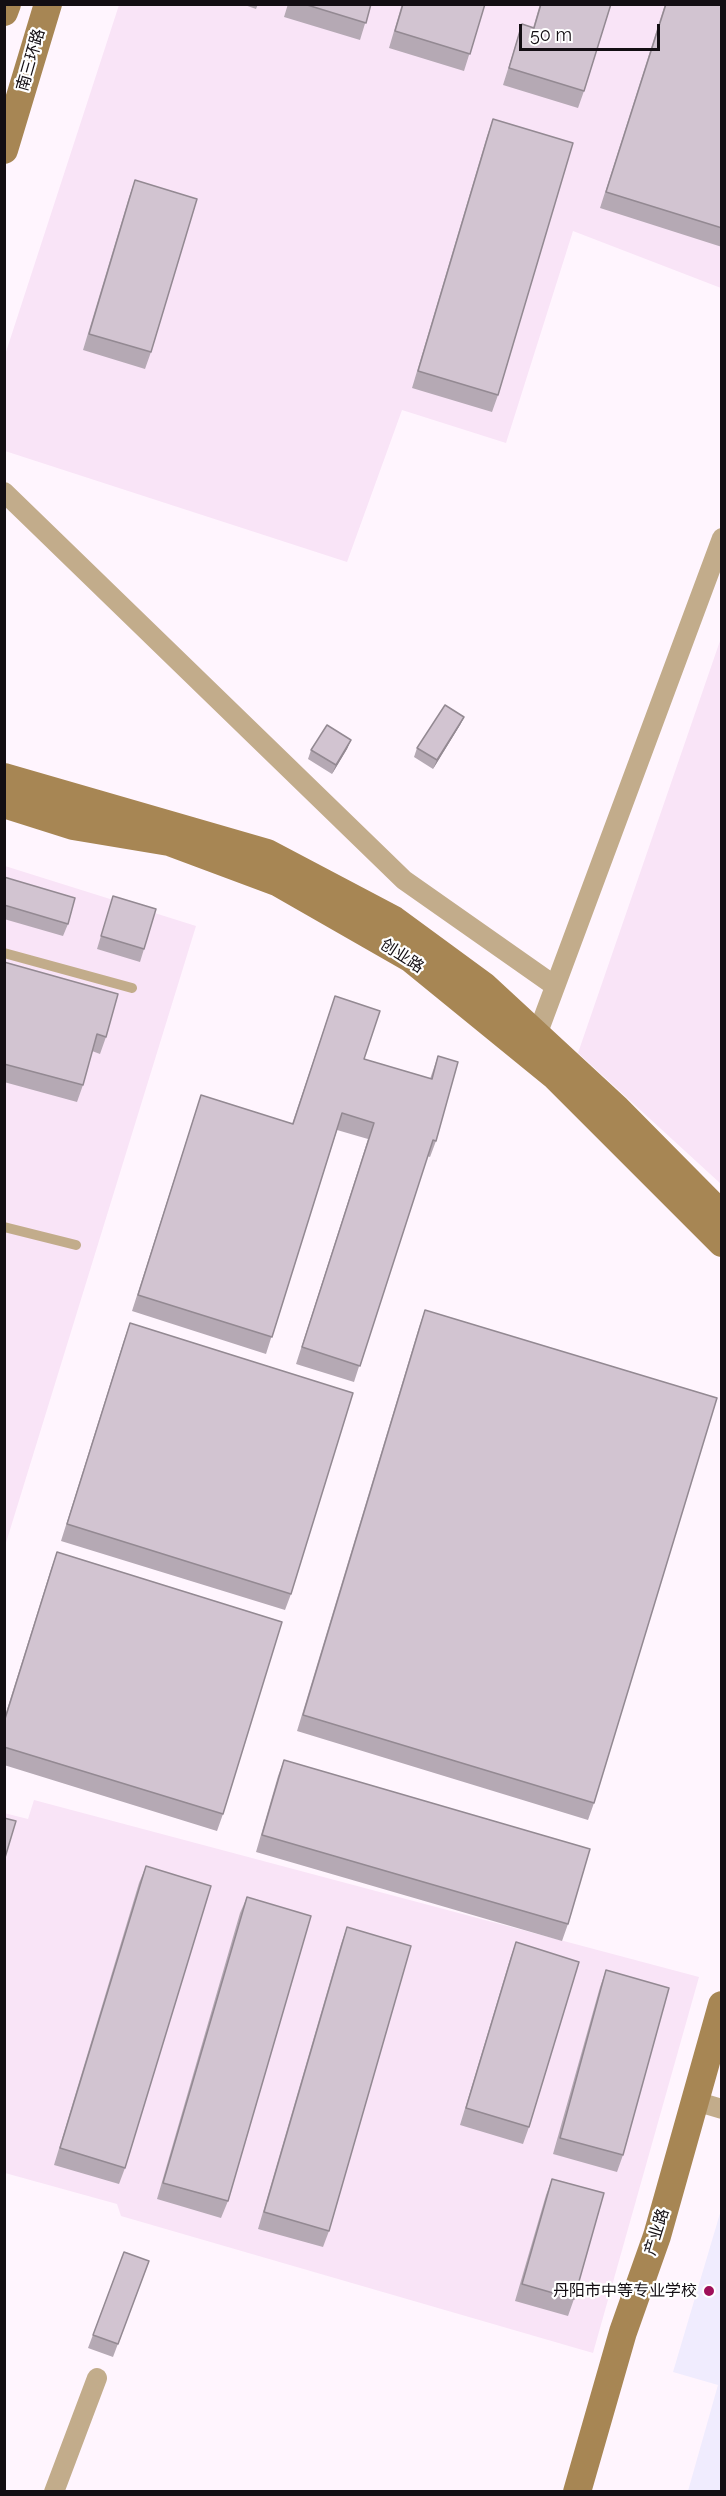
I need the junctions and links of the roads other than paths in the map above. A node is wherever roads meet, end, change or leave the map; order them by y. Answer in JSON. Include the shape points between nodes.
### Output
{"nodes":[{"id":1,"x":7,"y":4,"type":"edge"},
{"id":2,"x":48,"y":4,"type":"edge"},
{"id":3,"x":4,"y":12,"type":"edge"},
{"id":4,"x":4,"y":150,"type":"edge"},
{"id":5,"x":4,"y":492,"type":"edge"},
{"id":6,"x":722,"y":538,"type":"edge"},
{"id":7,"x":4,"y":777,"type":"edge"},
{"id":8,"x":4,"y":804,"type":"edge"},
{"id":9,"x":4,"y":953,"type":"edge"},
{"id":10,"x":555,"y":986,"type":"junction"},
{"id":11,"x":132,"y":987,"type":"dead end"},
{"id":12,"x":537,"y":1035,"type":"junction"},
{"id":13,"x":722,"y":1215,"type":"edge"},
{"id":14,"x":4,"y":1227,"type":"edge"},
{"id":15,"x":722,"y":1243,"type":"edge"},
{"id":16,"x":76,"y":1245,"type":"dead end"},
{"id":17,"x":722,"y":2006,"type":"edge"},
{"id":18,"x":694,"y":2101,"type":"junction"},
{"id":19,"x":722,"y":2109,"type":"edge"},
{"id":20,"x":97,"y":2378,"type":"dead end"},
{"id":21,"x":54,"y":2492,"type":"edge"},
{"id":22,"x":577,"y":2492,"type":"edge"}],
"edges":[{"from":1,"to":3,"type":"street"},
{"from":2,"to":4,"type":"street","name":"南三环路"},
{"from":5,"to":10,"type":"street","via":[[404,880]]},
{"from":6,"to":10,"type":"street"},
{"from":7,"to":12,"type":"street","name":"创业路","via":[[267,853],[394,920],[484,986]]},
{"from":8,"to":15,"type":"street","name":"创业路","via":[[73,826],[169,842],[279,883],[410,958],[556,1077]]},
{"from":9,"to":11,"type":"lane"},
{"from":10,"to":12,"type":"street"},
{"from":12,"to":13,"type":"street","name":"创业路"},
{"from":14,"to":16,"type":"lane"},
{"from":17,"to":18,"type":"street","name":"产业路"},
{"from":18,"to":19,"type":"street"},
{"from":18,"to":22,"type":"street","name":"产业路","via":[[657,2236],[610,2372]]},
{"from":20,"to":21,"type":"street"}]}
